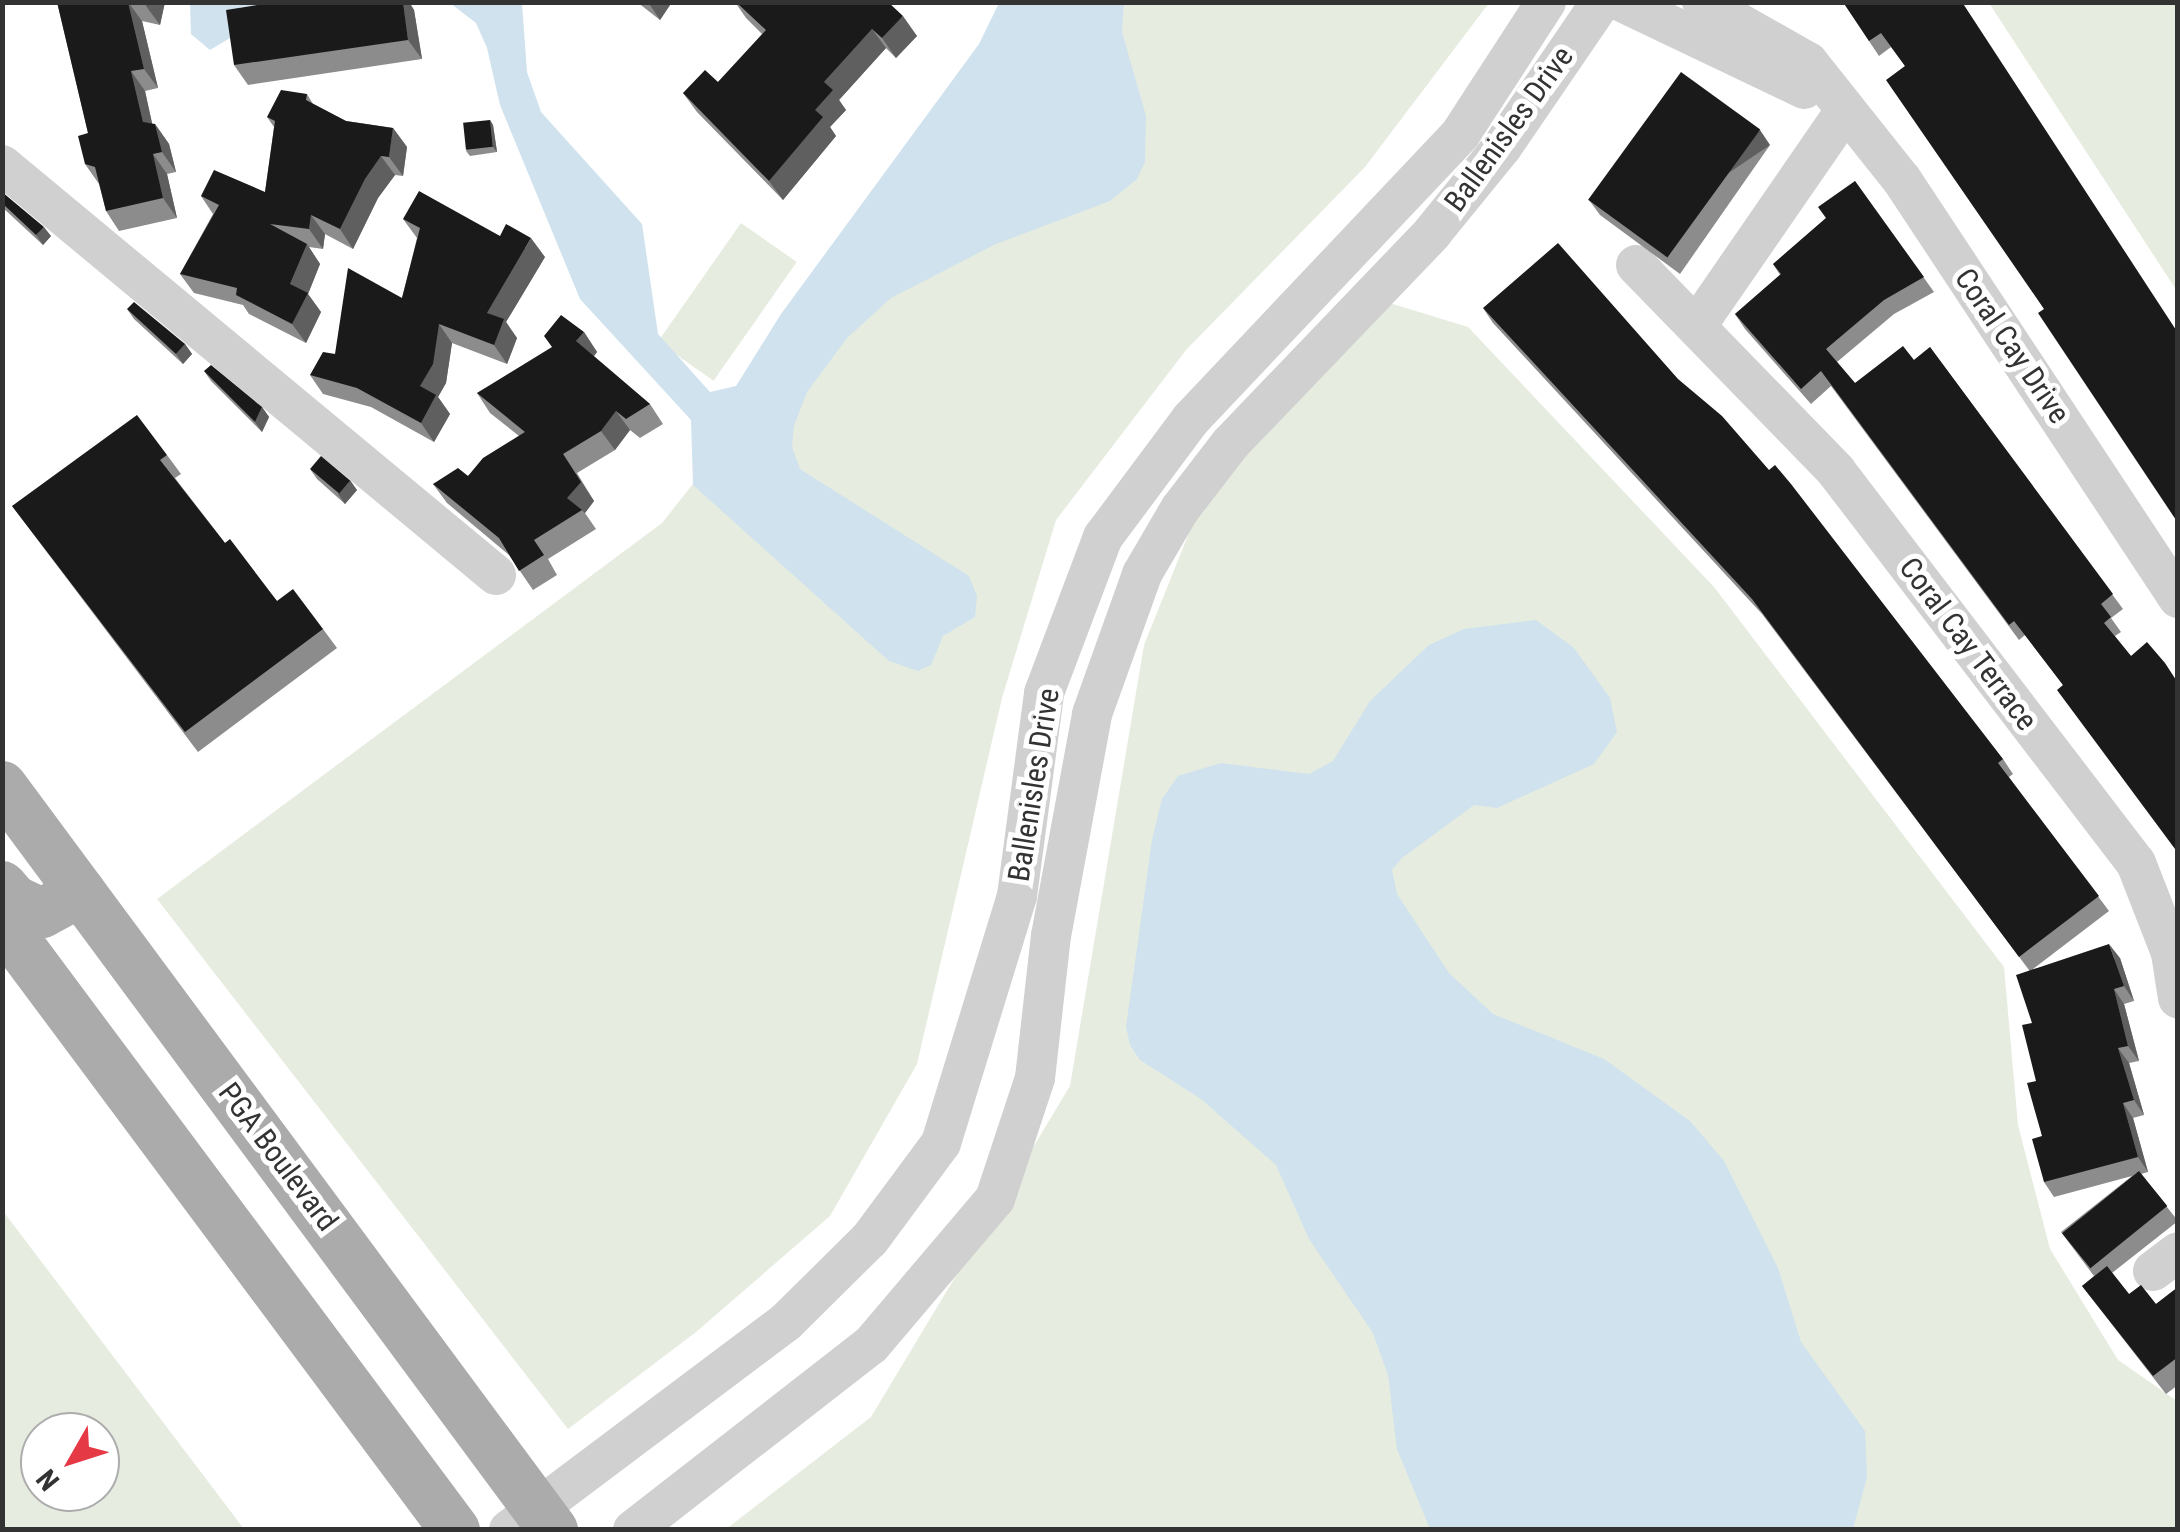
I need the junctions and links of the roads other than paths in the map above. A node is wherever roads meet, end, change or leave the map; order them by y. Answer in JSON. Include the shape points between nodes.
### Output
{"nodes":[{"id":1,"x":1546,"y":2,"type":"edge"},
{"id":2,"x":1601,"y":2,"type":"edge"},
{"id":3,"x":1622,"y":2,"type":"edge"},
{"id":4,"x":1702,"y":2,"type":"edge"},
{"id":5,"x":1839,"y":108,"type":"junction"},
{"id":6,"x":2,"y":164,"type":"edge"},
{"id":7,"x":1636,"y":265,"type":"dead end"},
{"id":8,"x":1698,"y":324,"type":"junction"},
{"id":9,"x":496,"y":575,"type":"dead end"},
{"id":10,"x":2178,"y":598,"type":"edge"},
{"id":11,"x":1104,"y":687,"type":"junction"},
{"id":12,"x":1044,"y":693,"type":"junction"},
{"id":13,"x":2,"y":786,"type":"edge"},
{"id":14,"x":1026,"y":831,"type":"junction"},
{"id":15,"x":1067,"y":835,"type":"junction"},
{"id":16,"x":2,"y":886,"type":"edge"},
{"id":17,"x":81,"y":892,"type":"junction"},
{"id":18,"x":2,"y":922,"type":"edge"},
{"id":19,"x":2178,"y":998,"type":"edge"},
{"id":20,"x":981,"y":1020,"type":"junction"},
{"id":21,"x":1040,"y":1028,"type":"junction"},
{"id":22,"x":970,"y":1062,"type":"junction"},
{"id":23,"x":1036,"y":1078,"type":"junction"},
{"id":24,"x":533,"y":1523,"type":"edge"},
{"id":25,"x":455,"y":1530,"type":"edge"},
{"id":26,"x":633,"y":1530,"type":"edge"}],
"edges":[{"from":1,"to":12,"type":"street","name":"Ballenisles Drive","via":[[1461,133],[1138,482],[1103,538]]},
{"from":2,"to":11,"type":"street","name":"Ballenisles Drive","via":[[1502,147],[1432,232],[1230,444],[1180,509],[1142,574]]},
{"from":3,"to":5,"type":"street","name":"Coral Cay Drive"},
{"from":4,"to":5,"type":"street","name":"Coral Cay Drive","via":[[1808,62]]},
{"from":5,"to":8,"type":"street"},
{"from":5,"to":10,"type":"street","name":"Coral Cay Drive","via":[[1902,180]]},
{"from":6,"to":9,"type":"street"},
{"from":7,"to":8,"type":"street","name":"Coral Cay Terrace"},
{"from":8,"to":19,"type":"street","name":"Coral Cay Terrace","via":[[1836,470],[2136,862],[2171,953]]},
{"from":11,"to":15,"type":"street","name":"Ballenisles Drive","via":[[1092,714]]},
{"from":11,"to":21,"type":"street","via":[[1102,775],[1079,909]]},
{"from":12,"to":14,"type":"street","name":"Ballenisles Drive"},
{"from":12,"to":20,"type":"street","via":[[992,893]]},
{"from":13,"to":17,"type":"main road","name":"PGA Boulevard"},
{"from":14,"to":15,"type":"street"},
{"from":14,"to":20,"type":"street","name":"Ballenisles Drive","via":[[1017,896]]},
{"from":15,"to":21,"type":"street","name":"Ballenisles Drive"},
{"from":16,"to":17,"type":"main road","via":[[42,913]]},
{"from":17,"to":24,"type":"main road","name":"PGA Boulevard"},
{"from":18,"to":25,"type":"main road"},
{"from":20,"to":22,"type":"street","name":"Ballenisles Drive"},
{"from":21,"to":23,"type":"street","name":"Ballenisles Drive"},
{"from":22,"to":23,"type":"street","via":[[1004,1059]]},
{"from":22,"to":24,"type":"street","name":"Ballenisles Drive","via":[[941,1144],[830,1282]]},
{"from":23,"to":26,"type":"street","name":"Ballenisles Drive","via":[[995,1198],[954,1252],[870,1345],[811,1397]]}]}
